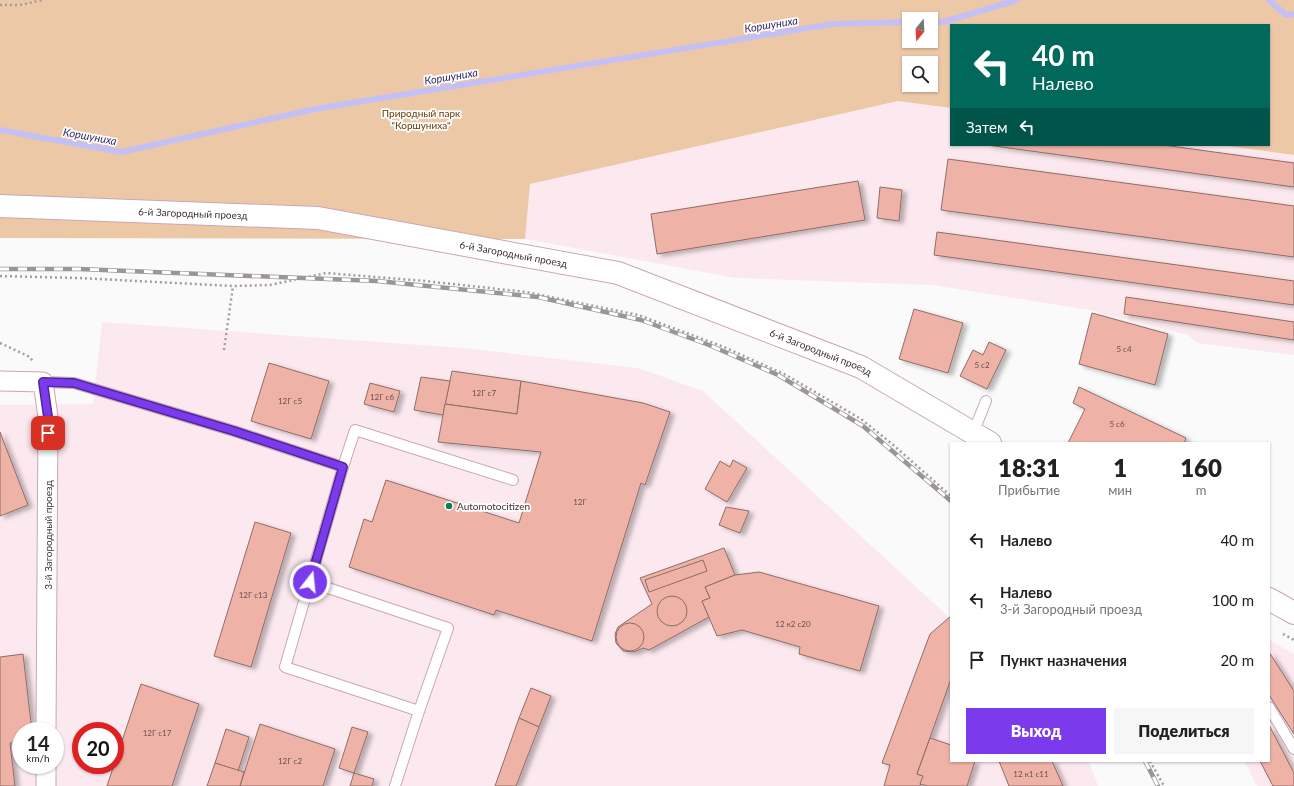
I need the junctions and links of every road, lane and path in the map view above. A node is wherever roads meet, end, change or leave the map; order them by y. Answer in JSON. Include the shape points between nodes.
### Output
{"nodes":[{"id":1,"x":44,"y":0,"type":"edge"},
{"id":2,"x":0,"y":4,"type":"edge"},
{"id":3,"x":0,"y":206,"type":"edge"},
{"id":4,"x":0,"y":276,"type":"edge"},
{"id":5,"x":233,"y":286,"type":"junction"},
{"id":6,"x":224,"y":350,"type":"dead end"},
{"id":7,"x":0,"y":382,"type":"edge"},
{"id":8,"x":43,"y":382,"type":"junction"},
{"id":9,"x":986,"y":401,"type":"dead end"},
{"id":10,"x":981,"y":438,"type":"edge"},
{"id":11,"x":343,"y":467,"type":"junction"},
{"id":12,"x":513,"y":480,"type":"dead end"},
{"id":13,"x":950,"y":495,"type":"edge"},
{"id":14,"x":310,"y":582,"type":"junction"},
{"id":15,"x":1270,"y":600,"type":"edge"},
{"id":16,"x":1294,"y":613,"type":"edge"},
{"id":17,"x":1270,"y":709,"type":"edge"},
{"id":18,"x":419,"y":711,"type":"junction"},
{"id":19,"x":46,"y":722,"type":"edge"},
{"id":20,"x":1294,"y":749,"type":"edge"},
{"id":21,"x":1151,"y":762,"type":"edge"},
{"id":22,"x":46,"y":774,"type":"edge"},
{"id":23,"x":46,"y":786,"type":"edge"},
{"id":24,"x":395,"y":786,"type":"edge"},
{"id":25,"x":1164,"y":786,"type":"edge"}],
"edges":[{"from":1,"to":2,"type":"path","via":[[20,5]]},
{"from":3,"to":10,"type":"street","name":"6-й Загородный проезд","via":[[318,218],[618,273],[861,368]]},
{"from":4,"to":5,"type":"path"},
{"from":5,"to":6,"type":"path"},
{"from":5,"to":13,"type":"path","via":[[270,285],[326,273],[526,292],[638,315],[724,347],[786,374],[860,419]]},
{"from":7,"to":8,"type":"street"},
{"from":8,"to":11,"type":"lane","via":[[74,383]]},
{"from":8,"to":19,"type":"street","name":"3-й Загородный проезд","via":[[48,417]]},
{"from":9,"to":10,"type":"lane"},
{"from":11,"to":12,"type":"lane","via":[[355,430]]},
{"from":11,"to":14,"type":"lane"},
{"from":14,"to":18,"type":"lane","via":[[285,667]]},
{"from":14,"to":18,"type":"lane","via":[[448,628]]},
{"from":15,"to":16,"type":"street"},
{"from":17,"to":20,"type":"lane"},
{"from":18,"to":24,"type":"lane"},
{"from":21,"to":25,"type":"path"},
{"from":22,"to":23,"type":"street"}]}
